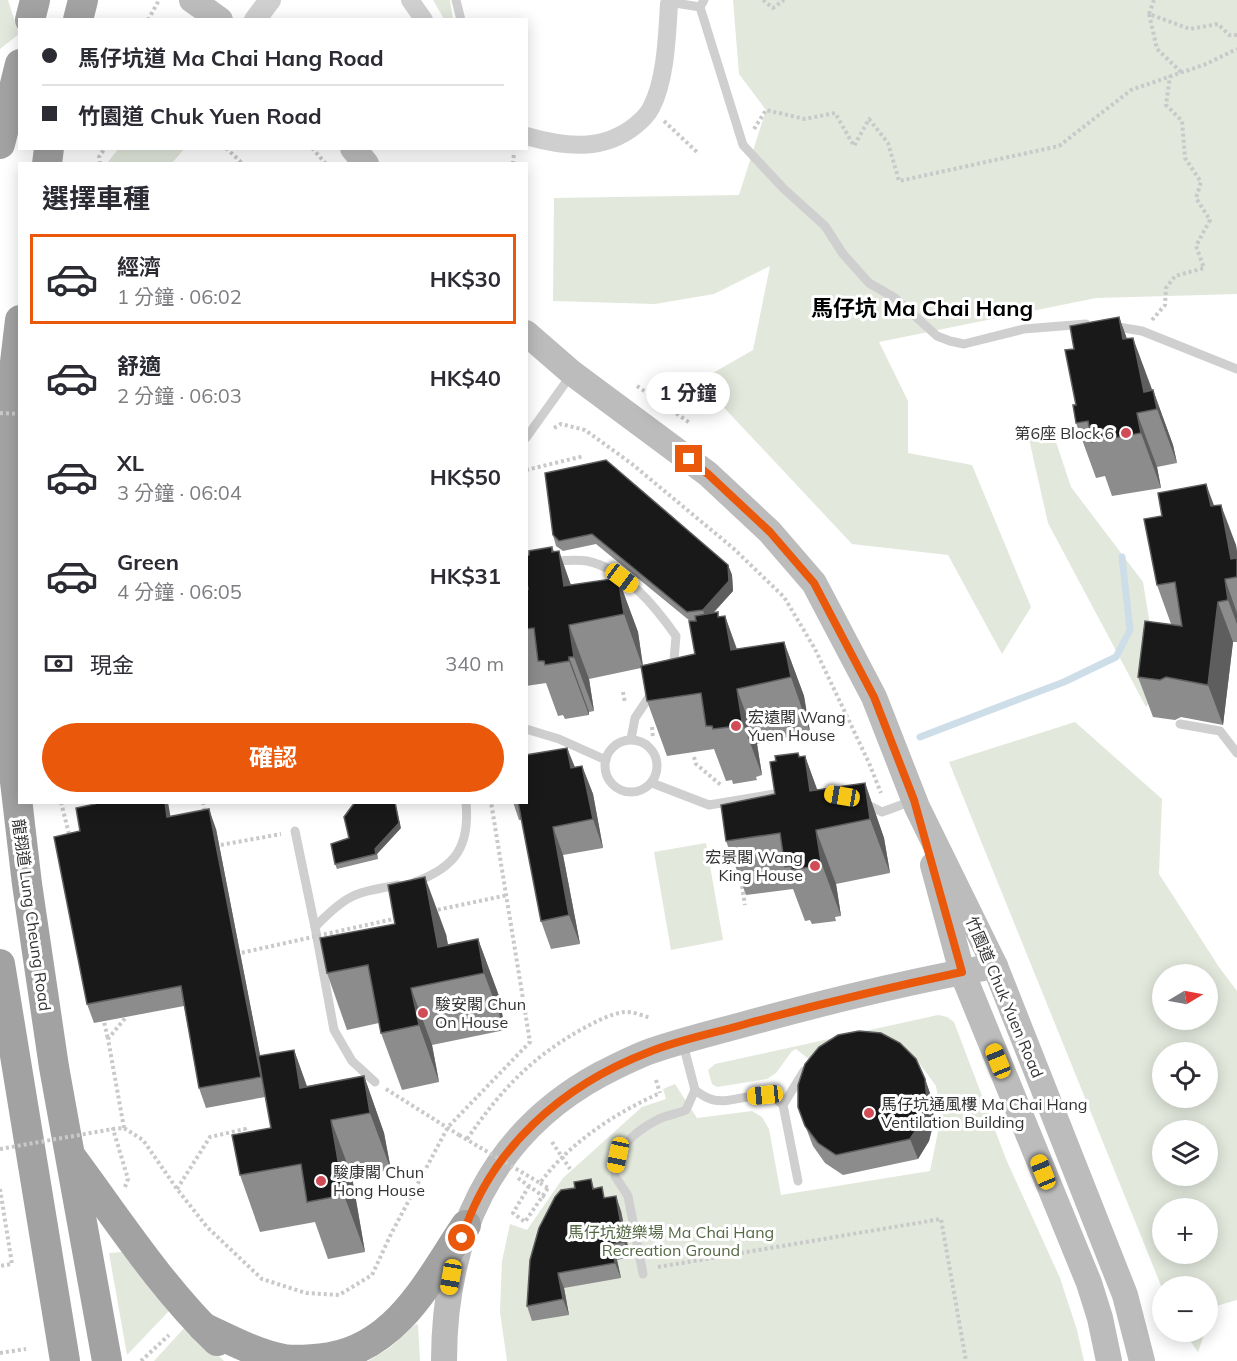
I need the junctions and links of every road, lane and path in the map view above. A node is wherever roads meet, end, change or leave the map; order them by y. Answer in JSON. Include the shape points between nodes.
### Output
{"nodes":[{"id":1,"x":35,"y":0,"type":"edge"},
{"id":2,"x":159,"y":0,"type":"edge"},
{"id":3,"x":192,"y":0,"type":"edge"},
{"id":4,"x":270,"y":0,"type":"edge"},
{"id":5,"x":410,"y":0,"type":"edge"},
{"id":6,"x":456,"y":0,"type":"edge"},
{"id":7,"x":763,"y":0,"type":"edge"},
{"id":8,"x":784,"y":0,"type":"edge"},
{"id":9,"x":1154,"y":0,"type":"edge"},
{"id":10,"x":669,"y":2,"type":"edge"},
{"id":11,"x":702,"y":4,"type":"edge"},
{"id":12,"x":1149,"y":14,"type":"junction"},
{"id":13,"x":30,"y":18,"type":"edge"},
{"id":14,"x":149,"y":18,"type":"edge"},
{"id":15,"x":217,"y":18,"type":"edge"},
{"id":16,"x":256,"y":18,"type":"edge"},
{"id":17,"x":423,"y":18,"type":"edge"},
{"id":18,"x":460,"y":18,"type":"edge"},
{"id":19,"x":1237,"y":35,"type":"edge"},
{"id":20,"x":1237,"y":49,"type":"edge"},
{"id":21,"x":18,"y":72,"type":"edge"},
{"id":22,"x":1182,"y":72,"type":"junction"},
{"id":23,"x":1170,"y":76,"type":"junction"},
{"id":24,"x":662,"y":119,"type":"dead end"},
{"id":25,"x":528,"y":136,"type":"edge"},
{"id":26,"x":0,"y":144,"type":"edge"},
{"id":27,"x":743,"y":145,"type":"junction"},
{"id":28,"x":228,"y":150,"type":"edge"},
{"id":29,"x":314,"y":150,"type":"edge"},
{"id":30,"x":355,"y":150,"type":"edge"},
{"id":31,"x":699,"y":154,"type":"dead end"},
{"id":32,"x":241,"y":162,"type":"edge"},
{"id":33,"x":324,"y":162,"type":"edge"},
{"id":34,"x":364,"y":162,"type":"edge"},
{"id":35,"x":1096,"y":325,"type":"edge"},
{"id":36,"x":1106,"y":326,"type":"edge"},
{"id":37,"x":1142,"y":332,"type":"junction"},
{"id":38,"x":528,"y":335,"type":"edge"},
{"id":39,"x":18,"y":337,"type":"edge"},
{"id":40,"x":1237,"y":369,"type":"edge"},
{"id":41,"x":572,"y":373,"type":"junction"},
{"id":42,"x":637,"y":386,"type":"dead end"},
{"id":43,"x":0,"y":413,"type":"edge"},
{"id":44,"x":18,"y":414,"type":"edge"},
{"id":45,"x":690,"y":423,"type":"dead end"},
{"id":46,"x":548,"y":431,"type":"dead end"},
{"id":47,"x":528,"y":435,"type":"edge"},
{"id":48,"x":584,"y":456,"type":"dead end"},
{"id":49,"x":528,"y":470,"type":"edge"},
{"id":50,"x":708,"y":474,"type":"junction"},
{"id":51,"x":554,"y":561,"type":"edge"},
{"id":52,"x":809,"y":561,"type":"dead end"},
{"id":53,"x":817,"y":570,"type":"dead end"},
{"id":54,"x":827,"y":608,"type":"junction"},
{"id":55,"x":1180,"y":724,"type":"edge"},
{"id":56,"x":528,"y":730,"type":"edge"},
{"id":57,"x":631,"y":740,"type":"junction"},
{"id":58,"x":1237,"y":753,"type":"edge"},
{"id":59,"x":694,"y":757,"type":"dead end"},
{"id":60,"x":606,"y":760,"type":"junction"},
{"id":61,"x":652,"y":783,"type":"junction"},
{"id":62,"x":791,"y":791,"type":"edge"},
{"id":63,"x":850,"y":799,"type":"edge"},
{"id":64,"x":729,"y":801,"type":"junction"},
{"id":65,"x":915,"y":803,"type":"junction"},
{"id":66,"x":61,"y":804,"type":"edge"},
{"id":67,"x":203,"y":804,"type":"edge"},
{"id":68,"x":466,"y":804,"type":"edge"},
{"id":69,"x":491,"y":804,"type":"edge"},
{"id":70,"x":887,"y":810,"type":"junction"},
{"id":71,"x":207,"y":825,"type":"edge"},
{"id":72,"x":295,"y":831,"type":"joint"},
{"id":73,"x":211,"y":847,"type":"edge"},
{"id":74,"x":72,"y":848,"type":"edge"},
{"id":75,"x":740,"y":870,"type":"edge"},
{"id":76,"x":508,"y":895,"type":"junction"},
{"id":77,"x":745,"y":905,"type":"dead end"},
{"id":78,"x":428,"y":912,"type":"edge"},
{"id":79,"x":406,"y":917,"type":"edge"},
{"id":80,"x":315,"y":927,"type":"junction"},
{"id":81,"x":225,"y":956,"type":"edge"},
{"id":82,"x":0,"y":964,"type":"edge"},
{"id":83,"x":995,"y":966,"type":"junction"},
{"id":84,"x":962,"y":972,"type":"junction"},
{"id":85,"x":101,"y":1006,"type":"edge"},
{"id":86,"x":126,"y":1017,"type":"edge"},
{"id":87,"x":651,"y":1018,"type":"dead end"},
{"id":88,"x":108,"y":1040,"type":"junction"},
{"id":89,"x":682,"y":1041,"type":"junction"},
{"id":90,"x":804,"y":1071,"type":"edge"},
{"id":91,"x":656,"y":1080,"type":"dead end"},
{"id":92,"x":375,"y":1082,"type":"joint"},
{"id":93,"x":695,"y":1090,"type":"junction"},
{"id":94,"x":783,"y":1105,"type":"junction"},
{"id":95,"x":448,"y":1127,"type":"junction"},
{"id":96,"x":124,"y":1128,"type":"junction"},
{"id":97,"x":113,"y":1130,"type":"junction"},
{"id":98,"x":467,"y":1139,"type":"junction"},
{"id":99,"x":552,"y":1142,"type":"dead end"},
{"id":100,"x":0,"y":1149,"type":"edge"},
{"id":101,"x":249,"y":1149,"type":"edge"},
{"id":102,"x":69,"y":1153,"type":"junction"},
{"id":103,"x":570,"y":1169,"type":"dead end"},
{"id":104,"x":518,"y":1178,"type":"dead end"},
{"id":105,"x":798,"y":1182,"type":"dead end"},
{"id":106,"x":540,"y":1183,"type":"junction"},
{"id":107,"x":530,"y":1186,"type":"junction"},
{"id":108,"x":177,"y":1189,"type":"junction"},
{"id":109,"x":0,"y":1190,"type":"edge"},
{"id":110,"x":123,"y":1191,"type":"dead end"},
{"id":111,"x":547,"y":1199,"type":"dead end"},
{"id":112,"x":466,"y":1225,"type":"junction"},
{"id":113,"x":0,"y":1266,"type":"edge"},
{"id":114,"x":642,"y":1272,"type":"joint"},
{"id":115,"x":203,"y":1327,"type":"junction"},
{"id":116,"x":169,"y":1335,"type":"dead end"},
{"id":117,"x":26,"y":1349,"type":"dead end"},
{"id":118,"x":0,"y":1353,"type":"edge"},
{"id":119,"x":65,"y":1361,"type":"edge"},
{"id":120,"x":107,"y":1361,"type":"edge"},
{"id":121,"x":141,"y":1361,"type":"edge"},
{"id":122,"x":239,"y":1361,"type":"edge"},
{"id":123,"x":444,"y":1361,"type":"edge"},
{"id":124,"x":966,"y":1361,"type":"edge"},
{"id":125,"x":1109,"y":1361,"type":"edge"},
{"id":126,"x":1142,"y":1361,"type":"edge"}],
"edges":[{"from":1,"to":13,"type":"highway"},
{"from":2,"to":14,"type":"path"},
{"from":3,"to":15,"type":"main road"},
{"from":4,"to":16,"type":"street"},
{"from":5,"to":17,"type":"street"},
{"from":6,"to":18,"type":"lane"},
{"from":7,"to":8,"type":"path","via":[[773,8]]},
{"from":9,"to":12,"type":"path"},
{"from":10,"to":11,"type":"lane"},
{"from":10,"to":25,"type":"street","via":[[657,94],[642,119],[612,140],[599,143],[565,145]]},
{"from":11,"to":27,"type":"lane"},
{"from":12,"to":19,"type":"path","via":[[1190,29],[1218,24],[1229,35]]},
{"from":12,"to":22,"type":"path","via":[[1157,48]]},
{"from":20,"to":22,"type":"path"},
{"from":21,"to":26,"type":"highway"},
{"from":22,"to":23,"type":"path"},
{"from":23,"to":27,"type":"path","via":[[1131,90],[1059,146],[899,181],[888,143],[869,119],[854,146],[835,113],[805,119],[766,110]]},
{"from":23,"to":37,"type":"path","via":[[1166,105],[1182,122],[1185,158],[1201,182],[1196,198],[1210,220],[1196,246],[1204,268],[1175,276],[1166,288],[1165,305]]},
{"from":24,"to":31,"type":"path"},
{"from":27,"to":35,"type":"lane","via":[[825,226],[869,283],[895,298],[937,336],[964,344],[1024,330]]},
{"from":28,"to":32,"type":"path"},
{"from":29,"to":33,"type":"path"},
{"from":30,"to":34,"type":"main road"},
{"from":36,"to":37,"type":"lane"},
{"from":37,"to":40,"type":"lane"},
{"from":38,"to":41,"type":"main road","name":"竹園道 Chuk Yuen Road"},
{"from":39,"to":102,"type":"highway","name":"龍翔道 Lung Cheung Road","via":[[6,532],[9,717],[27,884]]},
{"from":41,"to":47,"type":"lane"},
{"from":41,"to":50,"type":"main road","name":"竹園道 Chuk Yuen Road"},
{"from":42,"to":45,"type":"path"},
{"from":43,"to":44,"type":"path","bridge":true},
{"from":46,"to":70,"type":"path","via":[[561,424],[585,430],[733,548],[784,597],[825,670]]},
{"from":48,"to":49,"type":"path"},
{"from":50,"to":52,"type":"lane","via":[[770,518]]},
{"from":50,"to":54,"type":"main road","name":"竹園道 Chuk Yuen Road","via":[[770,532],[814,583]]},
{"from":51,"to":57,"type":"lane","via":[[586,560],[609,568],[636,588],[676,636],[674,660],[635,718]]},
{"from":53,"to":54,"type":"lane"},
{"from":54,"to":65,"type":"main road","name":"竹園道 Chuk Yuen Road","via":[[874,697]]},
{"from":55,"to":58,"type":"lane","via":[[1220,731]]},
{"from":56,"to":60,"type":"lane"},
{"from":57,"to":60,"type":"lane","via":[[615,745]]},
{"from":57,"to":61,"type":"lane","via":[[647,745],[657,759]]},
{"from":59,"to":64,"type":"path","via":[[696,764],[724,788]]},
{"from":60,"to":61,"type":"lane","via":[[607,777],[620,790],[637,792]]},
{"from":61,"to":64,"type":"lane","via":[[709,805]]},
{"from":62,"to":64,"type":"lane"},
{"from":63,"to":70,"type":"lane","via":[[882,812]]},
{"from":65,"to":70,"type":"lane"},
{"from":65,"to":83,"type":"main road","name":"竹園道 Chuk Yuen Road"},
{"from":65,"to":84,"type":"main road","name":"竹園道 Chuk Yuen Road"},
{"from":66,"to":74,"type":"path"},
{"from":67,"to":71,"type":"path"},
{"from":68,"to":80,"type":"lane","via":[[468,825],[462,844],[444,868],[417,882],[353,894]]},
{"from":69,"to":76,"type":"path"},
{"from":72,"to":73,"type":"path"},
{"from":72,"to":80,"type":"lane"},
{"from":75,"to":77,"type":"path"},
{"from":76,"to":78,"type":"path","bridge":true},
{"from":76,"to":95,"type":"path","via":[[530,1042]]},
{"from":79,"to":81,"type":"path","bridge":true},
{"from":80,"to":92,"type":"lane","via":[[333,1030],[352,1061]]},
{"from":82,"to":119,"type":"highway"},
{"from":83,"to":84,"type":"main road"},
{"from":83,"to":126,"type":"main road","name":"竹園道 Chuk Yuen Road","via":[[1125,1295]]},
{"from":84,"to":89,"type":"main road"},
{"from":84,"to":125,"type":"main road","name":"竹園道 Chuk Yuen Road","via":[[1089,1283]]},
{"from":85,"to":88,"type":"path"},
{"from":86,"to":88,"type":"path"},
{"from":87,"to":98,"type":"path","via":[[626,1012],[575,1033],[530,1064],[491,1105]]},
{"from":88,"to":96,"type":"path"},
{"from":89,"to":93,"type":"lane"},
{"from":89,"to":112,"type":"main road","via":[[618,1065],[545,1111],[522,1134],[484,1186]]},
{"from":90,"to":94,"type":"lane"},
{"from":91,"to":106,"type":"path","bridge":true,"via":[[660,1093],[599,1126],[552,1166]]},
{"from":92,"to":95,"type":"path"},
{"from":93,"to":94,"type":"lane","via":[[709,1099],[720,1100],[765,1095]]},
{"from":93,"to":114,"type":"lane","via":[[686,1110],[642,1129],[618,1155],[615,1176],[628,1196]]},
{"from":94,"to":105,"type":"lane"},
{"from":95,"to":98,"type":"path","bridge":true},
{"from":95,"to":108,"type":"path","via":[[372,1275],[339,1295],[306,1293],[262,1279],[207,1227]]},
{"from":96,"to":97,"type":"path"},
{"from":96,"to":108,"type":"path","via":[[143,1140]]},
{"from":97,"to":100,"type":"path","bridge":true},
{"from":97,"to":110,"type":"path","via":[[128,1179]]},
{"from":98,"to":106,"type":"path","bridge":true},
{"from":99,"to":103,"type":"path"},
{"from":101,"to":108,"type":"path","via":[[245,1129],[210,1137]]},
{"from":102,"to":115,"type":"highway","via":[[153,1270]]},
{"from":102,"to":120,"type":"highway","name":"龍翔道 Lung Cheung Road"},
{"from":104,"to":107,"type":"path"},
{"from":106,"to":107,"type":"path","bridge":true,"via":[[548,1188],[525,1222],[513,1213]]},
{"from":107,"to":111,"type":"path"},
{"from":109,"to":113,"type":"path","via":[[12,1264]]},
{"from":112,"to":115,"type":"highway","via":[[400,1320],[354,1350],[317,1359],[285,1359]]},
{"from":112,"to":123,"type":"main road","via":[[446,1305]]},
{"from":114,"to":124,"type":"path","via":[[941,1219]]},
{"from":115,"to":122,"type":"highway"},
{"from":116,"to":121,"type":"path"},
{"from":117,"to":118,"type":"path"}]}
